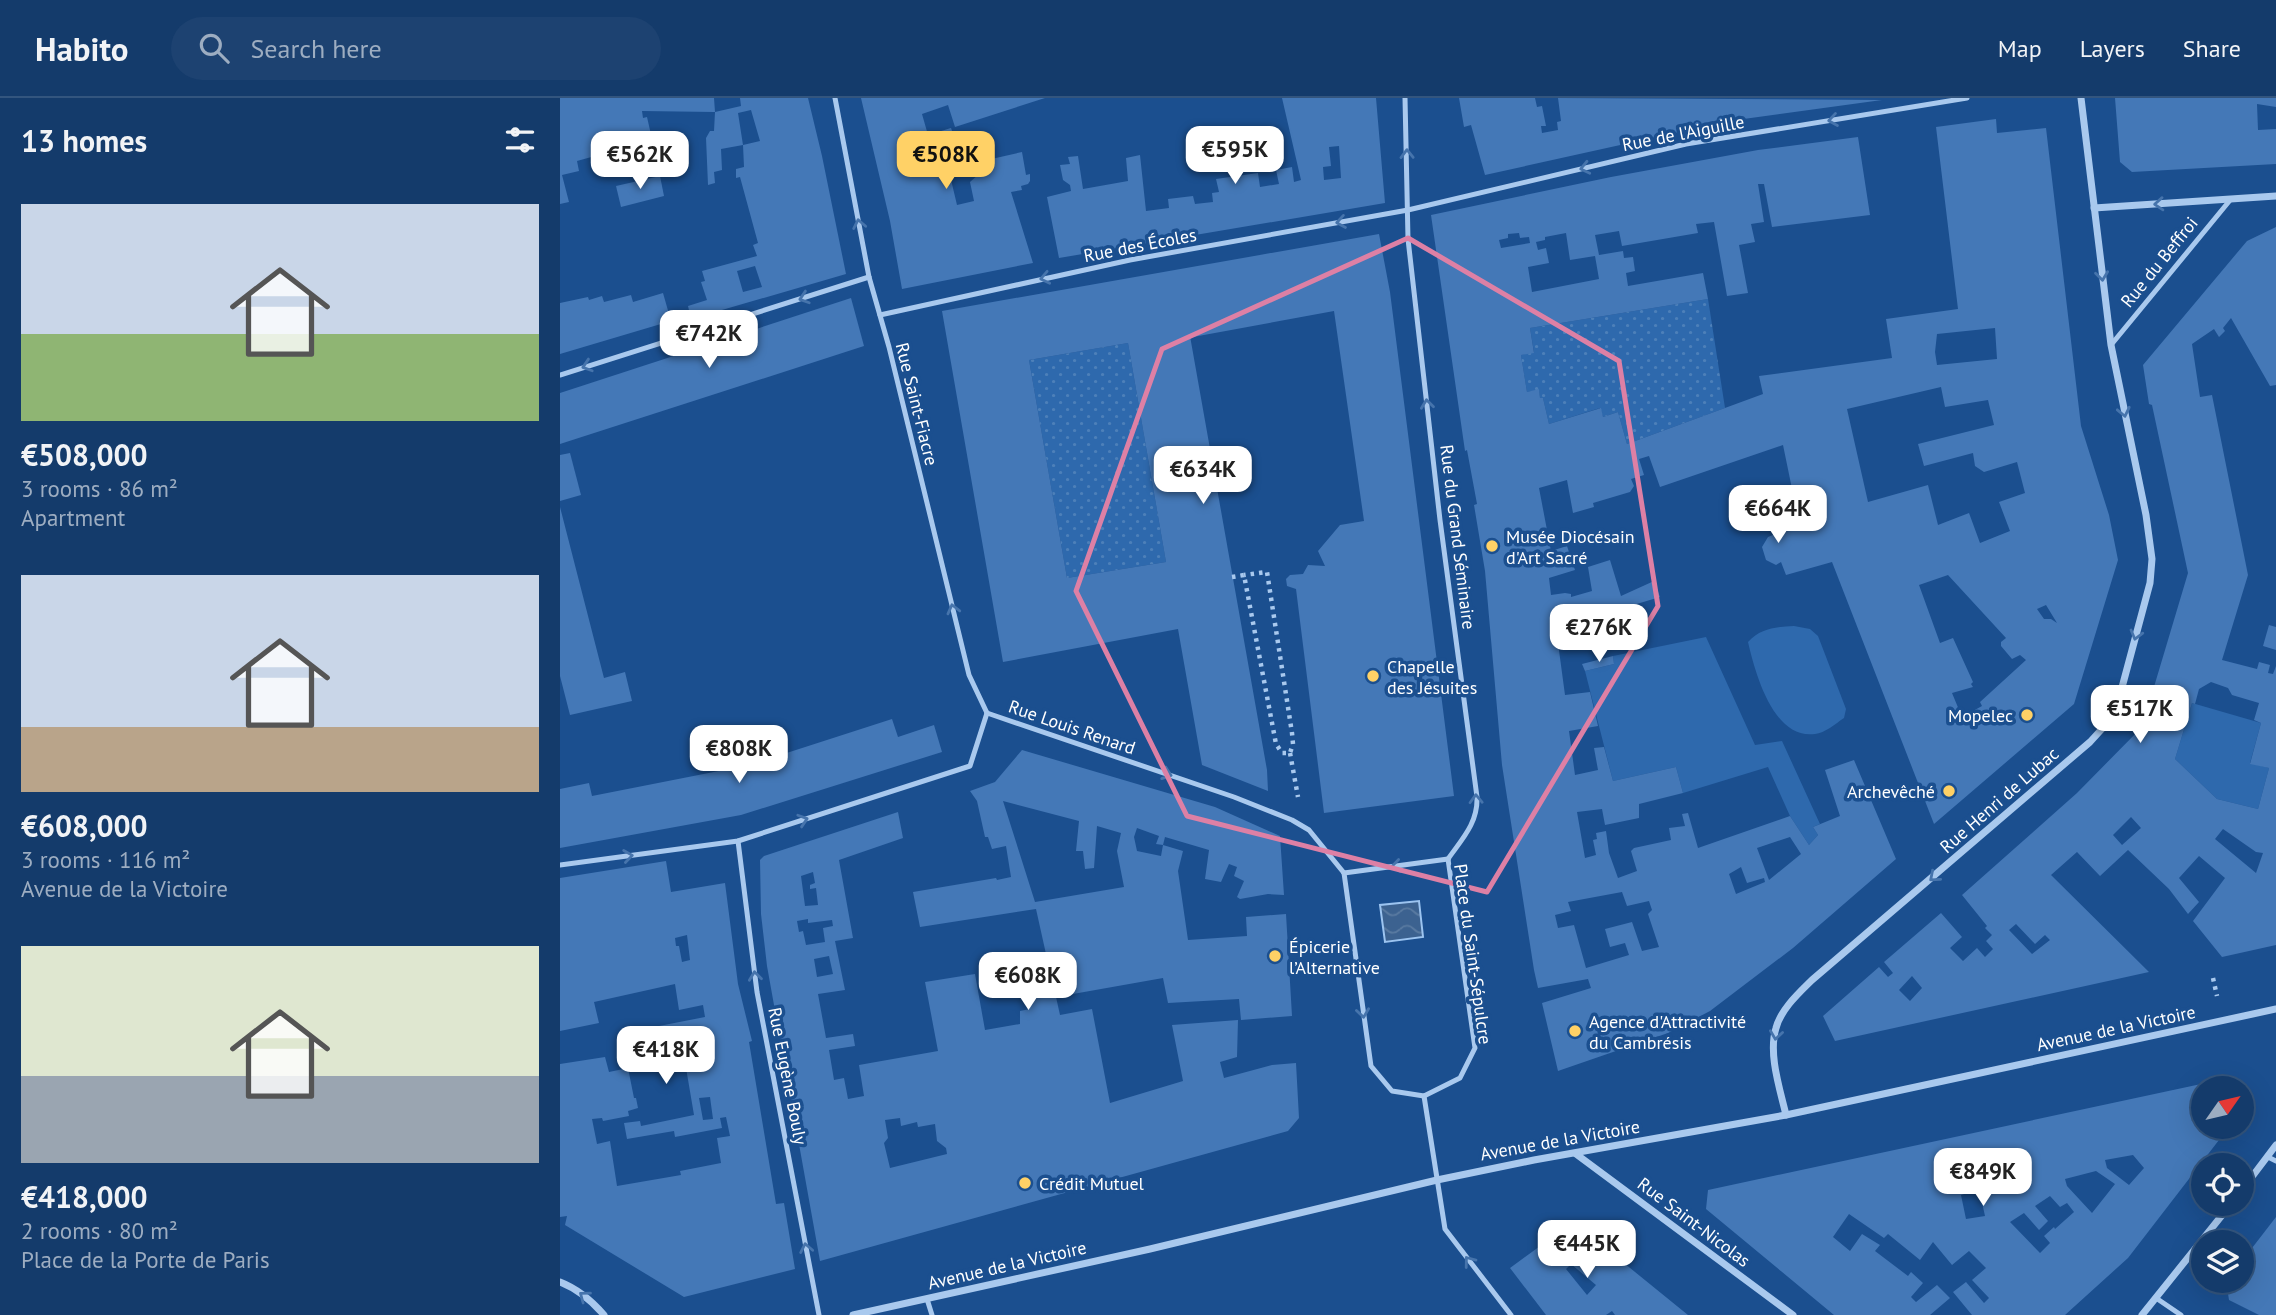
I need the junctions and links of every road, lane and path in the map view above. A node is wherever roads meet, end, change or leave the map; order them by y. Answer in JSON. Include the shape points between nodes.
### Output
{"nodes":[{"id":1,"x":835,"y":98,"type":"edge"},
{"id":2,"x":1405,"y":98,"type":"edge"},
{"id":3,"x":1967,"y":98,"type":"edge"},
{"id":4,"x":2081,"y":98,"type":"edge"},
{"id":5,"x":2276,"y":196,"type":"edge"},
{"id":6,"x":2231,"y":199,"type":"junction"},
{"id":7,"x":2094,"y":208,"type":"junction"},
{"id":8,"x":1408,"y":210,"type":"junction"},
{"id":9,"x":869,"y":277,"type":"junction"},
{"id":10,"x":880,"y":315,"type":"junction"},
{"id":11,"x":2111,"y":345,"type":"junction"},
{"id":12,"x":560,"y":375,"type":"edge"},
{"id":13,"x":1244,"y":575,"type":"junction"},
{"id":14,"x":1232,"y":577,"type":"dead end"},
{"id":15,"x":986,"y":713,"type":"junction"},
{"id":16,"x":1290,"y":753,"type":"junction"},
{"id":17,"x":1300,"y":804,"type":"dead end"},
{"id":18,"x":738,"y":841,"type":"junction"},
{"id":19,"x":1447,"y":859,"type":"junction"},
{"id":20,"x":560,"y":865,"type":"edge"},
{"id":21,"x":1344,"y":873,"type":"junction"},
{"id":22,"x":2276,"y":1009,"type":"edge"},
{"id":23,"x":1424,"y":1096,"type":"junction"},
{"id":24,"x":1786,"y":1115,"type":"junction"},
{"id":25,"x":2276,"y":1144,"type":"edge"},
{"id":26,"x":1576,"y":1154,"type":"junction"},
{"id":27,"x":2272,"y":1159,"type":"edge"},
{"id":28,"x":2254,"y":1178,"type":"edge"},
{"id":29,"x":1437,"y":1180,"type":"junction"},
{"id":30,"x":2221,"y":1216,"type":"edge"},
{"id":31,"x":560,"y":1282,"type":"edge"},
{"id":32,"x":2156,"y":1298,"type":"junction"},
{"id":33,"x":927,"y":1300,"type":"junction"},
{"id":34,"x":604,"y":1315,"type":"edge"},
{"id":35,"x":819,"y":1315,"type":"edge"},
{"id":36,"x":853,"y":1315,"type":"edge"},
{"id":37,"x":932,"y":1315,"type":"edge"},
{"id":38,"x":1511,"y":1315,"type":"edge"},
{"id":39,"x":1793,"y":1315,"type":"edge"},
{"id":40,"x":2141,"y":1315,"type":"edge"},
{"id":41,"x":2181,"y":1315,"type":"edge"}],
"edges":[{"from":9,"to":1,"type":"lane","name":"Rue Saint-Fiacre","one_way":true},
{"from":8,"to":2,"type":"lane","name":"Rue du Grand Séminaire","one_way":true},
{"from":3,"to":8,"type":"lane","name":"Rue de l'Aiguille","one_way":true,"via":[[1686,144]]},
{"from":4,"to":7,"type":"street","name":"Rue Henri de Lubac"},
{"from":5,"to":6,"type":"street","name":"Rue du Beffroi"},
{"from":6,"to":7,"type":"street","name":"Rue du Beffroi","one_way":true},
{"from":6,"to":11,"type":"lane","name":"Rue du Beffroi"},
{"from":7,"to":11,"type":"street","name":"Rue Henri de Lubac","one_way":true},
{"from":8,"to":10,"type":"lane","name":"Rue des Écoles","one_way":true,"via":[[1130,260]]},
{"from":19,"to":8,"type":"lane","name":"Rue du Grand Séminaire","one_way":true,"via":[[1475,818],[1477,797],[1439,506]]},
{"from":9,"to":10,"type":"lane","name":"Rue Saint-Fiacre"},
{"from":9,"to":12,"type":"lane","one_way":true},
{"from":15,"to":10,"type":"lane","name":"Rue Saint-Fiacre","one_way":true,"via":[[969,675]]},
{"from":11,"to":24,"type":"street","name":"Rue Henri de Lubac","one_way":true,"via":[[2152,559],[2150,583],[2117,706],[2090,742],[1812,980],[1784,1011],[1774,1042]]},
{"from":13,"to":14,"type":"path"},
{"from":13,"to":16,"type":"path","via":[[1276,744],[1282,753]]},
{"from":13,"to":16,"type":"path","via":[[1267,572],[1292,733]]},
{"from":18,"to":15,"type":"lane","name":"Rue Louis Renard","one_way":true,"via":[[970,766]]},
{"from":15,"to":21,"type":"lane","name":"Rue Louis Renard","one_way":true,"via":[[1292,820],[1309,830]]},
{"from":16,"to":17,"type":"path"},
{"from":20,"to":18,"type":"lane","name":"Rue Louis Renard","one_way":true},
{"from":35,"to":18,"type":"lane","name":"Rue Eugène Bouly","one_way":true,"via":[[757,992]]},
{"from":19,"to":21,"type":"lane","name":"Place du Saint-Sépulcre","one_way":true},
{"from":19,"to":23,"type":"lane","name":"Place du Saint-Sépulcre","via":[[1475,1048],[1460,1078]]},
{"from":21,"to":23,"type":"lane","one_way":true,"via":[[1370,1066],[1392,1091]]},
{"from":22,"to":24,"type":"street","name":"Avenue de la Victoire"},
{"from":23,"to":29,"type":"lane"},
{"from":24,"to":26,"type":"street","name":"Avenue de la Victoire"},
{"from":25,"to":27,"type":"street"},
{"from":26,"to":29,"type":"street","name":"Avenue de la Victoire"},
{"from":26,"to":39,"type":"street","name":"Rue Saint-Nicolas"},
{"from":27,"to":28,"type":"street"},
{"from":29,"to":33,"type":"street","name":"Avenue de la Victoire"},
{"from":38,"to":29,"type":"lane","one_way":true,"via":[[1445,1229]]},
{"from":30,"to":32,"type":"street"},
{"from":34,"to":31,"type":"street","one_way":true,"via":[[591,1300]]},
{"from":32,"to":40,"type":"street"},
{"from":32,"to":41,"type":"lane"},
{"from":33,"to":36,"type":"street","name":"Avenue de la Victoire"},
{"from":33,"to":37,"type":"lane"}]}
